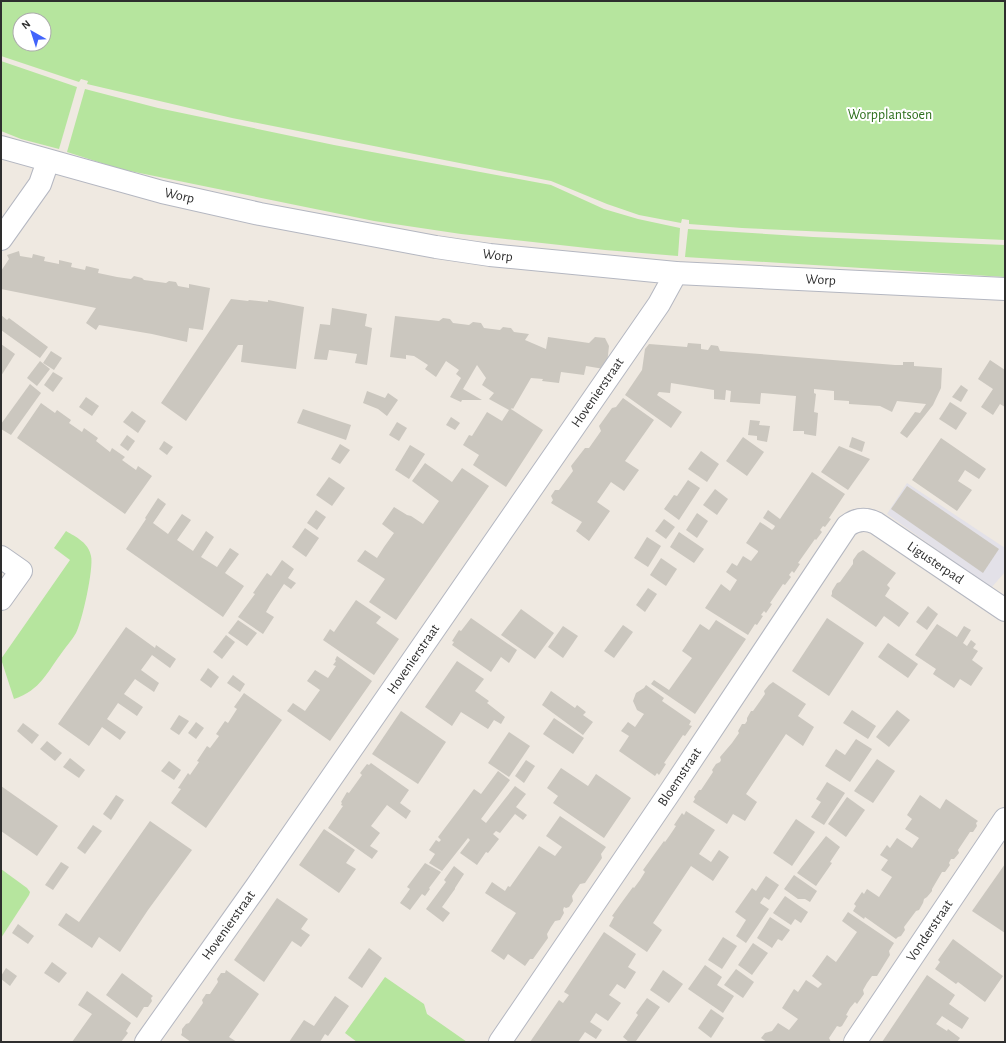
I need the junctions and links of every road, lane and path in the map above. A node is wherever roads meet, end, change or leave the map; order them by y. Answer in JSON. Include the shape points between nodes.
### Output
{"nodes":[{"id":1,"x":1,"y":147,"type":"edge"},
{"id":2,"x":48,"y":161,"type":"junction"},
{"id":3,"x":1,"y":239,"type":"edge"},
{"id":4,"x":676,"y":273,"type":"junction"},
{"id":5,"x":1005,"y":289,"type":"edge"},
{"id":6,"x":863,"y":519,"type":"joint"},
{"id":7,"x":1,"y":557,"type":"edge"},
{"id":8,"x":1,"y":599,"type":"edge"},
{"id":9,"x":1005,"y":610,"type":"edge"},
{"id":10,"x":1005,"y":820,"type":"edge"},
{"id":11,"x":146,"y":1042,"type":"edge"},
{"id":12,"x":500,"y":1042,"type":"edge"},
{"id":13,"x":855,"y":1042,"type":"edge"}],
"edges":[{"from":1,"to":2,"type":"street","name":"Worp"},
{"from":2,"to":3,"type":"street","via":[[40,184]]},
{"from":2,"to":4,"type":"street","name":"Worp","via":[[162,192],[260,214],[436,246],[490,255]]},
{"from":4,"to":5,"type":"street","name":"Worp"},
{"from":4,"to":11,"type":"street","name":"Hovenierstraat","via":[[659,304]]},
{"from":6,"to":9,"type":"street","name":"Ligusterpad","via":[[879,524]]},
{"from":6,"to":12,"type":"street","name":"Bloemstraat","via":[[853,522],[844,529]]},
{"from":7,"to":8,"type":"street","via":[[21,571]]},
{"from":10,"to":13,"type":"street","name":"Vonderstraat"}]}
